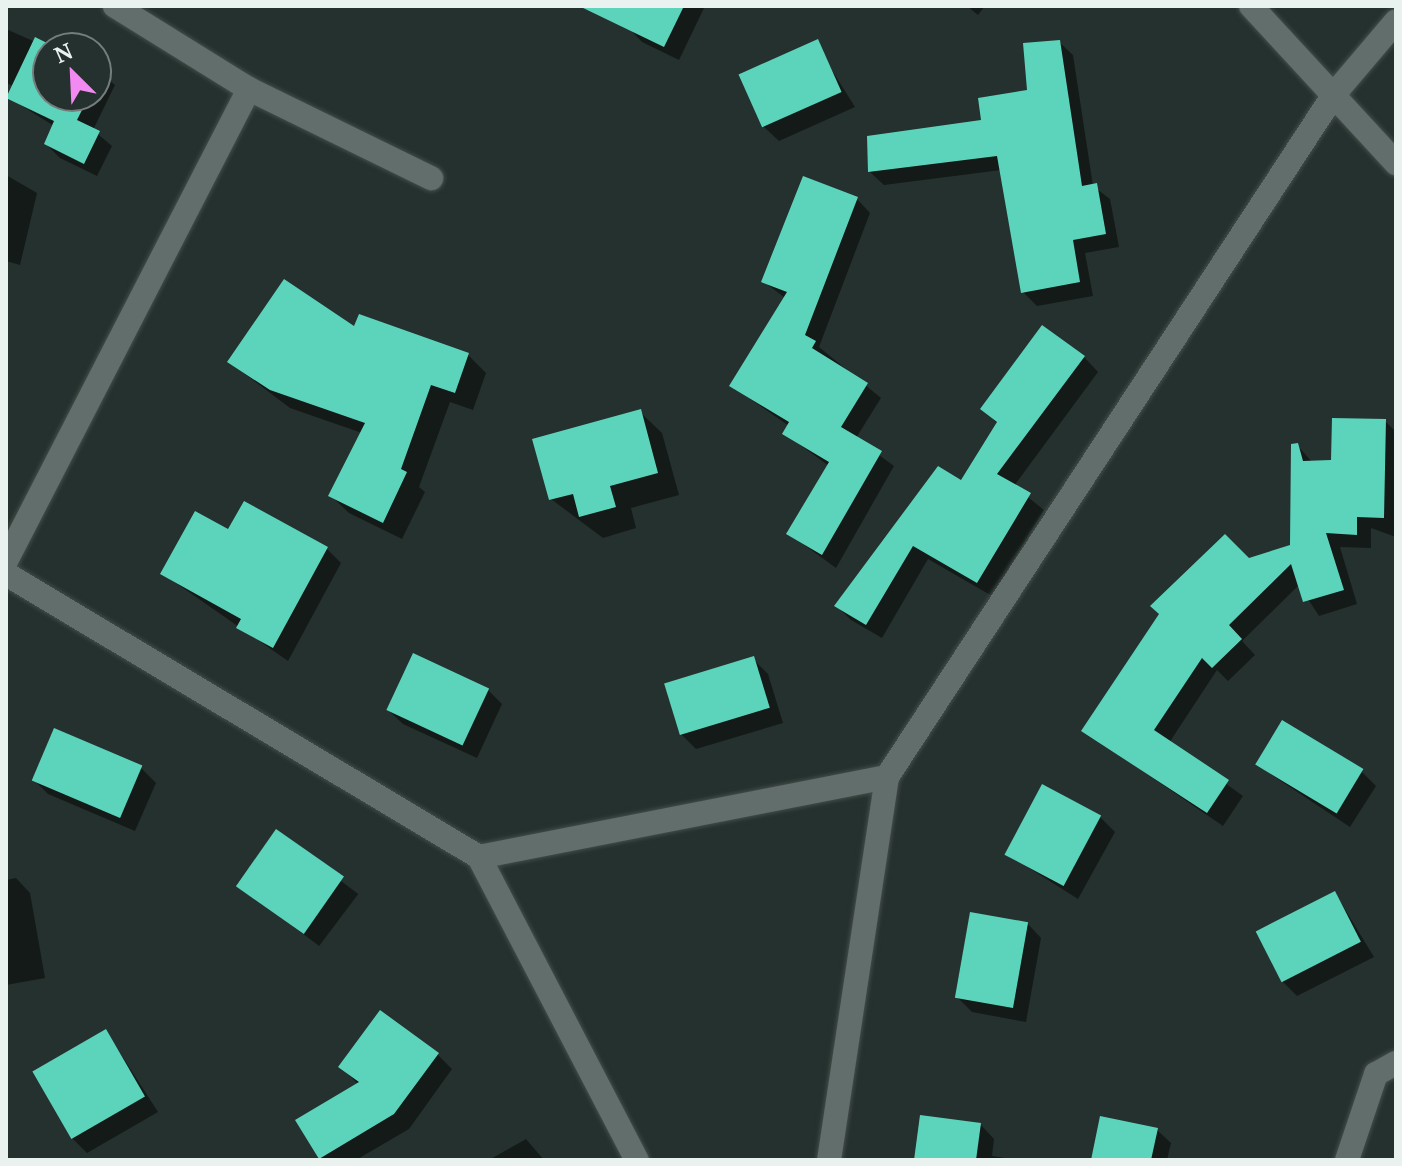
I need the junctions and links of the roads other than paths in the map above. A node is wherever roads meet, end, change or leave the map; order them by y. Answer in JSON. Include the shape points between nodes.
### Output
{"nodes":[{"id":1,"x":115,"y":6,"type":"edge"},
{"id":2,"x":1251,"y":6,"type":"edge"},
{"id":3,"x":1396,"y":21,"type":"edge"},
{"id":4,"x":249,"y":89,"type":"junction"},
{"id":5,"x":1335,"y":93,"type":"junction"},
{"id":6,"x":1396,"y":163,"type":"edge"},
{"id":7,"x":431,"y":178,"type":"dead end"},
{"id":8,"x":6,"y":561,"type":"edge"},
{"id":9,"x":6,"y":574,"type":"edge"},
{"id":10,"x":887,"y":777,"type":"junction"},
{"id":11,"x":479,"y":857,"type":"junction"},
{"id":12,"x":1396,"y":1063,"type":"edge"},
{"id":13,"x":637,"y":1160,"type":"edge"},
{"id":14,"x":829,"y":1160,"type":"edge"},
{"id":15,"x":1347,"y":1160,"type":"edge"}],
"edges":[{"from":1,"to":4,"type":"street"},
{"from":2,"to":5,"type":"street"},
{"from":3,"to":5,"type":"street"},
{"from":4,"to":7,"type":"street"},
{"from":4,"to":8,"type":"street"},
{"from":5,"to":6,"type":"street"},
{"from":5,"to":10,"type":"street"},
{"from":9,"to":11,"type":"street"},
{"from":10,"to":11,"type":"street"},
{"from":10,"to":14,"type":"street"},
{"from":11,"to":13,"type":"street"},
{"from":12,"to":15,"type":"street","via":[[1376,1074]]}]}
